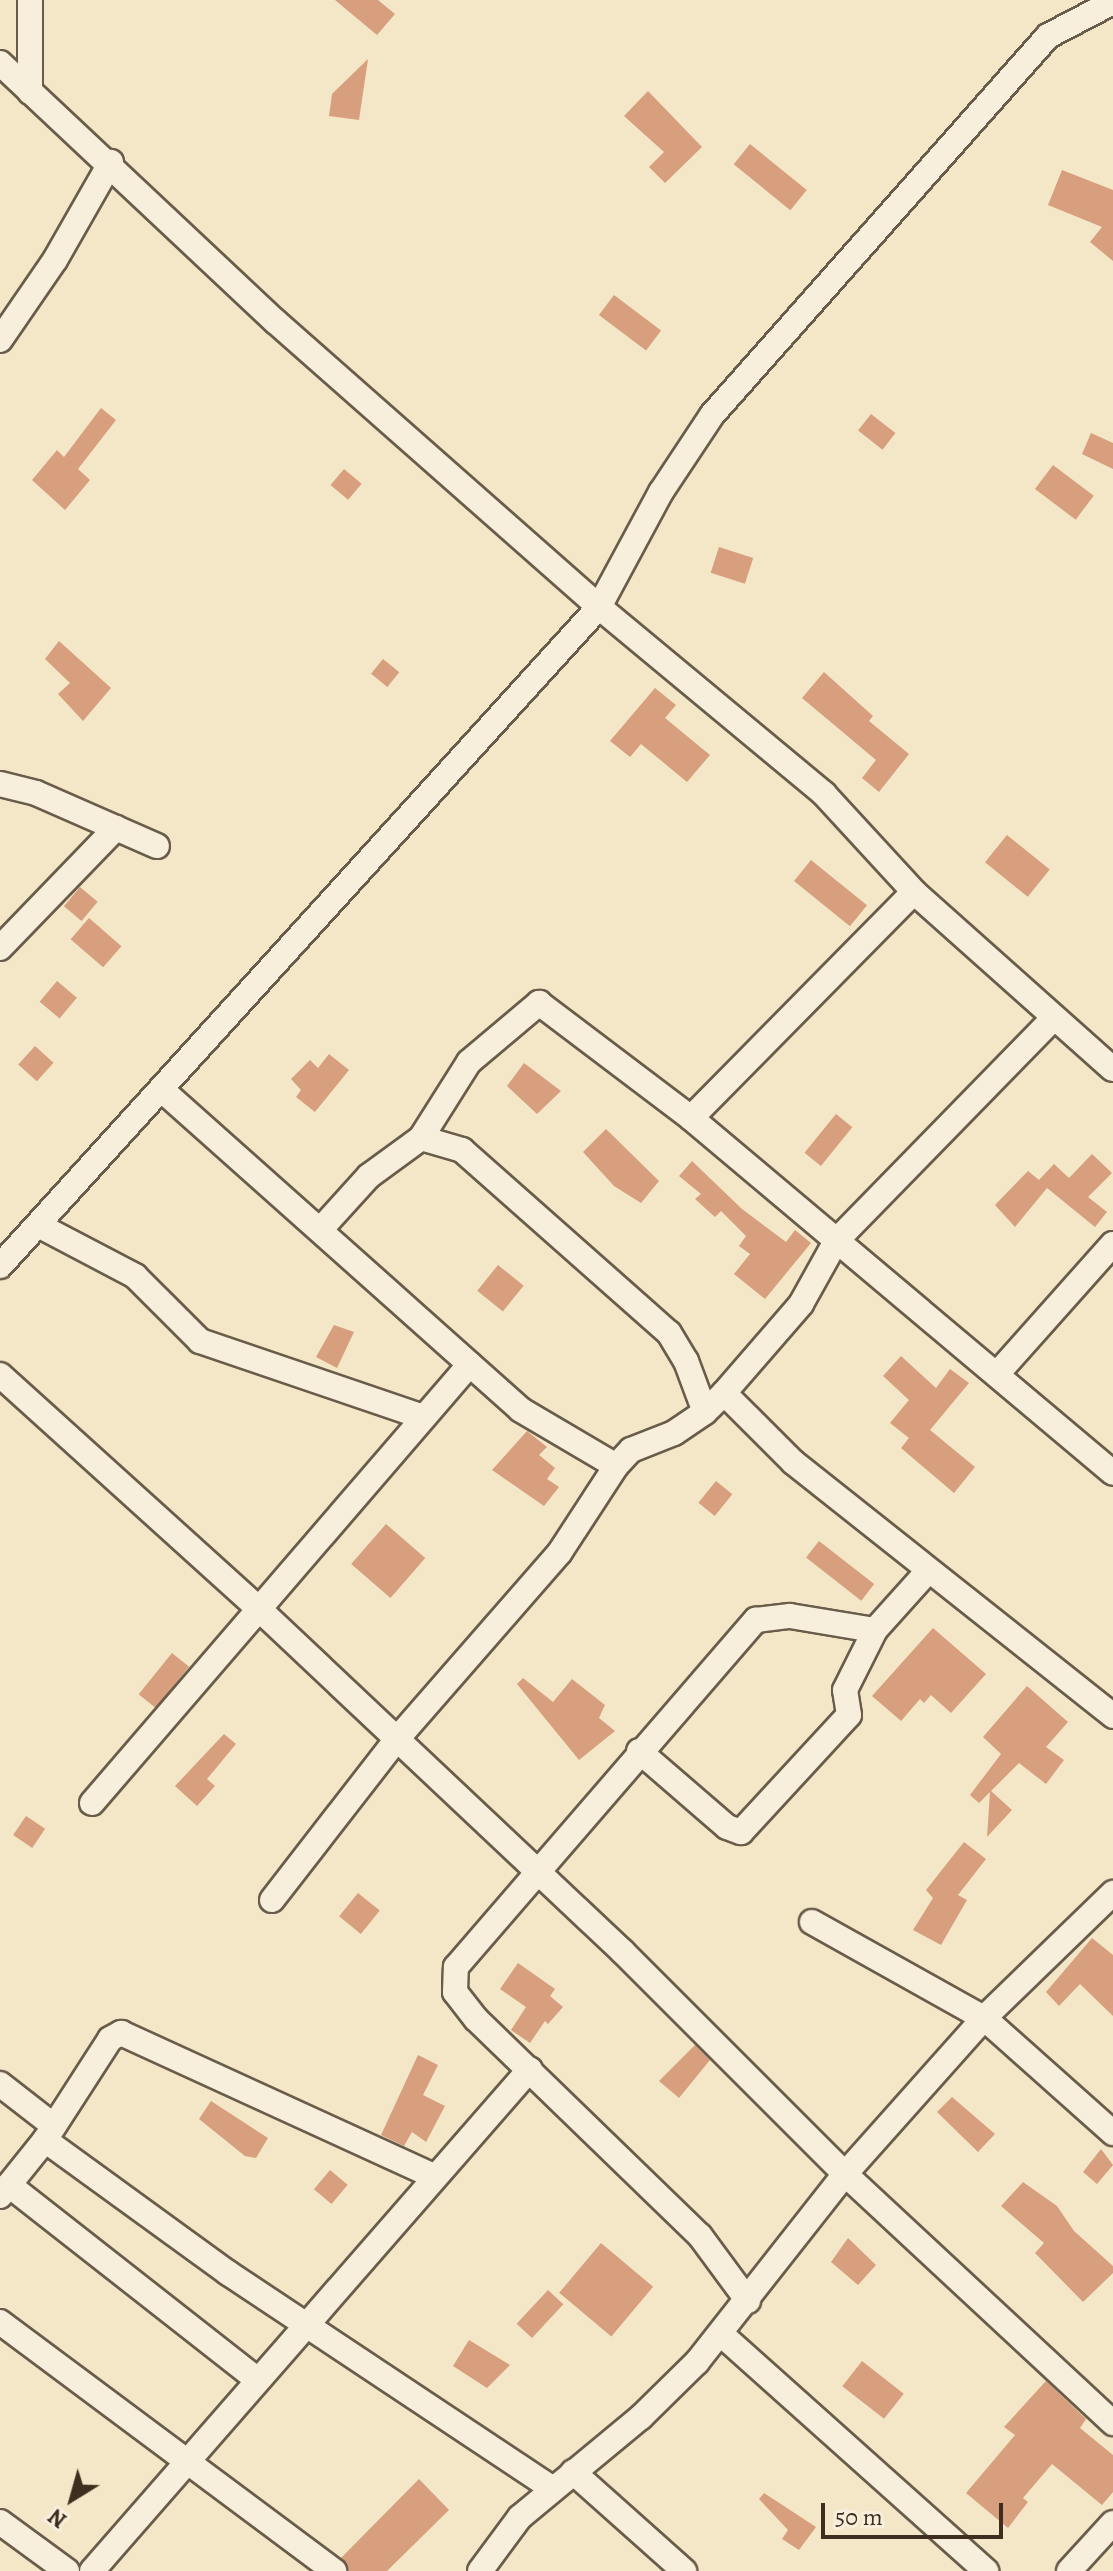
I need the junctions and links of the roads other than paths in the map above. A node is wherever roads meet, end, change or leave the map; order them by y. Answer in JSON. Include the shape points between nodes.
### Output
{"nodes":[{"id":1,"x":30,"y":0,"type":"edge"},
{"id":2,"x":1113,"y":2,"type":"edge"},
{"id":3,"x":0,"y":63,"type":"edge"},
{"id":4,"x":30,"y":92,"type":"junction"},
{"id":5,"x":111,"y":162,"type":"junction"},
{"id":6,"x":0,"y":340,"type":"edge"},
{"id":7,"x":599,"y":607,"type":"junction"},
{"id":8,"x":0,"y":784,"type":"edge"},
{"id":9,"x":116,"y":828,"type":"junction"},
{"id":10,"x":157,"y":846,"type":"dead end"},
{"id":11,"x":914,"y":892,"type":"junction"},
{"id":12,"x":0,"y":948,"type":"edge"},
{"id":13,"x":1053,"y":1019,"type":"junction"},
{"id":14,"x":1113,"y":1069,"type":"edge"},
{"id":15,"x":162,"y":1090,"type":"junction"},
{"id":16,"x":691,"y":1118,"type":"junction"},
{"id":17,"x":421,"y":1138,"type":"junction"},
{"id":18,"x":38,"y":1225,"type":"junction"},
{"id":19,"x":320,"y":1230,"type":"junction"},
{"id":20,"x":836,"y":1241,"type":"junction"},
{"id":21,"x":1113,"y":1244,"type":"edge"},
{"id":22,"x":0,"y":1266,"type":"edge"},
{"id":23,"x":470,"y":1364,"type":"junction"},
{"id":24,"x":997,"y":1374,"type":"junction"},
{"id":25,"x":0,"y":1375,"type":"edge"},
{"id":26,"x":724,"y":1393,"type":"junction"},
{"id":27,"x":705,"y":1412,"type":"junction"},
{"id":28,"x":420,"y":1416,"type":"junction"},
{"id":29,"x":616,"y":1466,"type":"junction"},
{"id":30,"x":1113,"y":1473,"type":"edge"},
{"id":31,"x":928,"y":1571,"type":"junction"},
{"id":32,"x":258,"y":1608,"type":"junction"},
{"id":33,"x":875,"y":1630,"type":"junction"},
{"id":34,"x":1113,"y":1716,"type":"edge"},
{"id":35,"x":397,"y":1739,"type":"junction"},
{"id":36,"x":639,"y":1751,"type":"junction"},
{"id":37,"x":92,"y":1803,"type":"dead end"},
{"id":38,"x":537,"y":1871,"type":"junction"},
{"id":39,"x":1113,"y":1893,"type":"edge"},
{"id":40,"x":272,"y":1900,"type":"dead end"},
{"id":41,"x":812,"y":1922,"type":"dead end"},
{"id":42,"x":984,"y":2018,"type":"junction"},
{"id":43,"x":530,"y":2069,"type":"junction"},
{"id":44,"x":0,"y":2084,"type":"edge"},
{"id":45,"x":50,"y":2133,"type":"junction"},
{"id":46,"x":1113,"y":2133,"type":"edge"},
{"id":47,"x":845,"y":2174,"type":"junction"},
{"id":48,"x":433,"y":2176,"type":"junction"},
{"id":49,"x":5,"y":2191,"type":"edge"},
{"id":50,"x":748,"y":2301,"type":"junction"},
{"id":51,"x":0,"y":2322,"type":"edge"},
{"id":52,"x":306,"y":2325,"type":"junction"},
{"id":53,"x":721,"y":2334,"type":"junction"},
{"id":54,"x":258,"y":2380,"type":"junction"},
{"id":55,"x":1113,"y":2423,"type":"edge"},
{"id":56,"x":186,"y":2461,"type":"junction"},
{"id":57,"x":573,"y":2472,"type":"junction"},
{"id":58,"x":553,"y":2489,"type":"junction"},
{"id":59,"x":0,"y":2522,"type":"edge"},
{"id":60,"x":1113,"y":2523,"type":"edge"},
{"id":61,"x":1082,"y":2567,"type":"edge"},
{"id":62,"x":67,"y":2571,"type":"edge"},
{"id":63,"x":92,"y":2571,"type":"edge"},
{"id":64,"x":334,"y":2571,"type":"edge"},
{"id":65,"x":480,"y":2571,"type":"edge"},
{"id":66,"x":684,"y":2571,"type":"edge"},
{"id":67,"x":986,"y":2571,"type":"edge"}],
"edges":[{"from":1,"to":4,"type":"street"},
{"from":2,"to":7,"type":"street","via":[[1048,36],[712,415],[661,492]]},
{"from":3,"to":4,"type":"street"},
{"from":4,"to":5,"type":"street"},
{"from":5,"to":6,"type":"street","via":[[55,260]]},
{"from":5,"to":7,"type":"street","via":[[276,322]]},
{"from":7,"to":11,"type":"street","via":[[824,794]]},
{"from":7,"to":15,"type":"street"},
{"from":8,"to":9,"type":"street","via":[[36,793]]},
{"from":9,"to":10,"type":"street"},
{"from":9,"to":12,"type":"street"},
{"from":11,"to":13,"type":"street"},
{"from":11,"to":16,"type":"street"},
{"from":13,"to":14,"type":"street"},
{"from":13,"to":20,"type":"street"},
{"from":15,"to":18,"type":"street"},
{"from":15,"to":19,"type":"street"},
{"from":16,"to":17,"type":"street","via":[[539,1003],[469,1062]]},
{"from":16,"to":20,"type":"street"},
{"from":17,"to":19,"type":"street","via":[[369,1176]]},
{"from":17,"to":27,"type":"street","via":[[462,1150],[669,1333]]},
{"from":18,"to":22,"type":"street"},
{"from":18,"to":28,"type":"street","via":[[135,1276],[200,1341]]},
{"from":19,"to":23,"type":"street"},
{"from":20,"to":24,"type":"street"},
{"from":20,"to":26,"type":"street","via":[[801,1304]]},
{"from":21,"to":24,"type":"street"},
{"from":23,"to":28,"type":"street"},
{"from":23,"to":29,"type":"street","via":[[521,1410]]},
{"from":24,"to":30,"type":"street"},
{"from":25,"to":32,"type":"street"},
{"from":26,"to":27,"type":"street"},
{"from":26,"to":31,"type":"street","via":[[793,1462]]},
{"from":27,"to":29,"type":"street","via":[[674,1433],[631,1450]]},
{"from":28,"to":32,"type":"street"},
{"from":29,"to":35,"type":"street","via":[[560,1552]]},
{"from":31,"to":33,"type":"street"},
{"from":31,"to":34,"type":"street"},
{"from":32,"to":35,"type":"street"},
{"from":32,"to":37,"type":"street"},
{"from":33,"to":36,"type":"street","via":[[790,1616],[756,1620]]},
{"from":33,"to":36,"type":"street","via":[[845,1690],[849,1715],[741,1832],[727,1827]]},
{"from":35,"to":38,"type":"street"},
{"from":35,"to":40,"type":"street"},
{"from":36,"to":38,"type":"street"},
{"from":38,"to":43,"type":"street","via":[[456,1967],[455,1992]]},
{"from":38,"to":47,"type":"street"},
{"from":39,"to":42,"type":"street"},
{"from":41,"to":42,"type":"street"},
{"from":42,"to":46,"type":"street"},
{"from":42,"to":47,"type":"street"},
{"from":43,"to":48,"type":"street"},
{"from":43,"to":50,"type":"street","via":[[700,2236]]},
{"from":44,"to":45,"type":"street"},
{"from":45,"to":48,"type":"street","via":[[110,2039],[121,2033]]},
{"from":45,"to":49,"type":"street"},
{"from":45,"to":52,"type":"street"},
{"from":47,"to":50,"type":"street"},
{"from":47,"to":55,"type":"street"},
{"from":48,"to":52,"type":"street"},
{"from":49,"to":54,"type":"street"},
{"from":50,"to":53,"type":"street"},
{"from":51,"to":56,"type":"street"},
{"from":52,"to":54,"type":"street"},
{"from":52,"to":58,"type":"street"},
{"from":53,"to":57,"type":"street","via":[[665,2395]]},
{"from":53,"to":67,"type":"street"},
{"from":54,"to":56,"type":"street"},
{"from":56,"to":63,"type":"street"},
{"from":56,"to":64,"type":"street"},
{"from":57,"to":58,"type":"street"},
{"from":57,"to":66,"type":"street"},
{"from":58,"to":65,"type":"street","via":[[520,2517]]},
{"from":59,"to":62,"type":"street"},
{"from":60,"to":61,"type":"street"}]}
